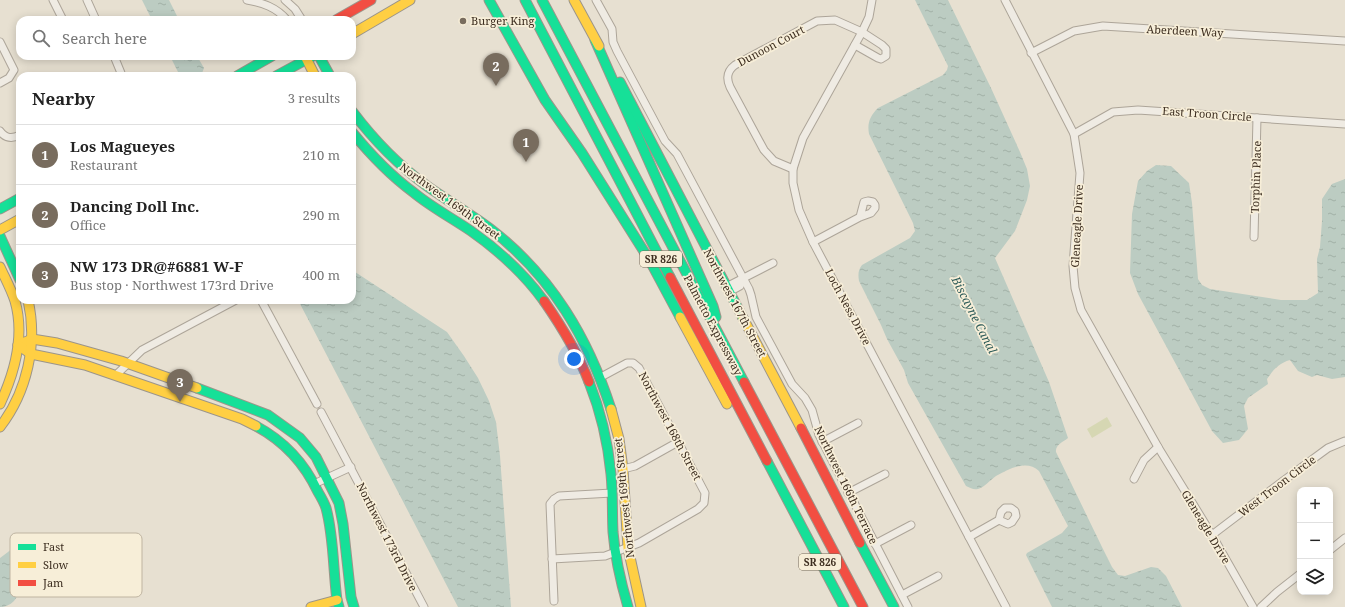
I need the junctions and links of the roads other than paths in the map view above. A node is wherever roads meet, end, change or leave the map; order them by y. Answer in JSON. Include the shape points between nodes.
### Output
{"nodes":[{"id":1,"x":87,"y":0,"type":"edge"},
{"id":2,"x":247,"y":0,"type":"edge"},
{"id":3,"x":285,"y":0,"type":"edge"},
{"id":4,"x":371,"y":0,"type":"edge"},
{"id":5,"x":410,"y":0,"type":"edge"},
{"id":6,"x":525,"y":0,"type":"edge"},
{"id":7,"x":542,"y":0,"type":"edge"},
{"id":8,"x":574,"y":0,"type":"edge"},
{"id":9,"x":596,"y":0,"type":"edge"},
{"id":10,"x":872,"y":0,"type":"edge"},
{"id":11,"x":1005,"y":0,"type":"edge"},
{"id":12,"x":57,"y":1,"type":"edge"},
{"id":13,"x":489,"y":1,"type":"edge"},
{"id":14,"x":62,"y":16,"type":"edge"},
{"id":15,"x":94,"y":16,"type":"edge"},
{"id":16,"x":283,"y":16,"type":"edge"},
{"id":17,"x":299,"y":16,"type":"edge"},
{"id":18,"x":343,"y":16,"type":"edge"},
{"id":19,"x":356,"y":32,"type":"edge"},
{"id":20,"x":862,"y":32,"type":"junction"},
{"id":21,"x":595,"y":40,"type":"junction"},
{"id":22,"x":1345,"y":41,"type":"edge"},
{"id":23,"x":0,"y":42,"type":"edge"},
{"id":24,"x":855,"y":45,"type":"junction"},
{"id":25,"x":1031,"y":53,"type":"junction"},
{"id":26,"x":115,"y":60,"type":"edge"},
{"id":27,"x":265,"y":60,"type":"edge"},
{"id":28,"x":304,"y":60,"type":"edge"},
{"id":29,"x":310,"y":60,"type":"edge"},
{"id":30,"x":321,"y":60,"type":"edge"},
{"id":31,"x":119,"y":72,"type":"edge"},
{"id":32,"x":244,"y":72,"type":"edge"},
{"id":33,"x":283,"y":72,"type":"edge"},
{"id":34,"x":314,"y":72,"type":"edge"},
{"id":35,"x":328,"y":72,"type":"edge"},
{"id":36,"x":0,"y":83,"type":"edge"},
{"id":37,"x":356,"y":115,"type":"edge"},
{"id":38,"x":1258,"y":118,"type":"junction"},
{"id":39,"x":1345,"y":124,"type":"edge"},
{"id":40,"x":2,"y":133,"type":"edge"},
{"id":41,"x":1074,"y":134,"type":"junction"},
{"id":42,"x":16,"y":137,"type":"edge"},
{"id":43,"x":356,"y":137,"type":"edge"},
{"id":44,"x":793,"y":169,"type":"junction"},
{"id":45,"x":16,"y":200,"type":"edge"},
{"id":46,"x":0,"y":209,"type":"edge"},
{"id":47,"x":860,"y":217,"type":"dead end"},
{"id":48,"x":16,"y":221,"type":"edge"},
{"id":49,"x":0,"y":230,"type":"edge"},
{"id":50,"x":0,"y":236,"type":"edge"},
{"id":51,"x":1254,"y":237,"type":"dead end"},
{"id":52,"x":813,"y":242,"type":"junction"},
{"id":53,"x":516,"y":252,"type":"junction"},
{"id":54,"x":508,"y":262,"type":"junction"},
{"id":55,"x":773,"y":264,"type":"dead end"},
{"id":56,"x":0,"y":267,"type":"edge"},
{"id":57,"x":16,"y":271,"type":"edge"},
{"id":58,"x":743,"y":279,"type":"junction"},
{"id":59,"x":728,"y":289,"type":"junction"},
{"id":60,"x":29,"y":304,"type":"edge"},
{"id":61,"x":228,"y":304,"type":"edge"},
{"id":62,"x":263,"y":304,"type":"edge"},
{"id":63,"x":580,"y":334,"type":"junction"},
{"id":64,"x":567,"y":337,"type":"junction"},
{"id":65,"x":32,"y":340,"type":"junction"},
{"id":66,"x":18,"y":345,"type":"junction"},
{"id":67,"x":725,"y":347,"type":"junction"},
{"id":68,"x":31,"y":354,"type":"junction"},
{"id":69,"x":128,"y":363,"type":"junction"},
{"id":70,"x":116,"y":375,"type":"junction"},
{"id":71,"x":601,"y":377,"type":"junction"},
{"id":72,"x":0,"y":404,"type":"edge"},
{"id":73,"x":316,"y":404,"type":"dead end"},
{"id":74,"x":321,"y":412,"type":"dead end"},
{"id":75,"x":858,"y":423,"type":"dead end"},
{"id":76,"x":0,"y":427,"type":"edge"},
{"id":77,"x":1345,"y":441,"type":"edge"},
{"id":78,"x":678,"y":442,"type":"junction"},
{"id":79,"x":822,"y":442,"type":"junction"},
{"id":80,"x":1158,"y":448,"type":"junction"},
{"id":81,"x":351,"y":467,"type":"junction"},
{"id":82,"x":623,"y":469,"type":"junction"},
{"id":83,"x":885,"y":474,"type":"dead end"},
{"id":84,"x":327,"y":477,"type":"junction"},
{"id":85,"x":1134,"y":479,"type":"dead end"},
{"id":86,"x":314,"y":484,"type":"junction"},
{"id":87,"x":612,"y":493,"type":"junction"},
{"id":88,"x":848,"y":493,"type":"junction"},
{"id":89,"x":797,"y":518,"type":"junction"},
{"id":90,"x":999,"y":520,"type":"dead end"},
{"id":91,"x":911,"y":524,"type":"dead end"},
{"id":92,"x":1212,"y":535,"type":"junction"},
{"id":93,"x":969,"y":537,"type":"junction"},
{"id":94,"x":1345,"y":538,"type":"edge"},
{"id":95,"x":875,"y":544,"type":"junction"},
{"id":96,"x":628,"y":547,"type":"junction"},
{"id":97,"x":1333,"y":548,"type":"edge"},
{"id":98,"x":616,"y":552,"type":"junction"},
{"id":99,"x":552,"y":559,"type":"junction"},
{"id":100,"x":938,"y":576,"type":"dead end"},
{"id":101,"x":1297,"y":576,"type":"edge"},
{"id":102,"x":902,"y":595,"type":"junction"},
{"id":103,"x":554,"y":601,"type":"dead end"},
{"id":104,"x":338,"y":604,"type":"edge"},
{"id":105,"x":310,"y":607,"type":"edge"},
{"id":106,"x":354,"y":607,"type":"edge"},
{"id":107,"x":424,"y":607,"type":"edge"},
{"id":108,"x":628,"y":607,"type":"edge"},
{"id":109,"x":641,"y":607,"type":"edge"},
{"id":110,"x":844,"y":607,"type":"edge"},
{"id":111,"x":863,"y":607,"type":"edge"},
{"id":112,"x":894,"y":607,"type":"edge"},
{"id":113,"x":908,"y":607,"type":"edge"},
{"id":114,"x":1006,"y":607,"type":"edge"},
{"id":115,"x":1253,"y":607,"type":"edge"},
{"id":116,"x":1261,"y":607,"type":"edge"}],
"edges":[{"from":1,"to":15,"type":"street"},
{"from":2,"to":16,"type":"street","via":[[274,8]]},
{"from":3,"to":17,"type":"street"},
{"from":4,"to":18,"type":"main road"},
{"from":5,"to":19,"type":"main road"},
{"from":6,"to":89,"type":"main road","name":"Palmetto Expressway","number":"SR 826"},
{"from":7,"to":67,"type":"main road","name":"Palmetto Expressway","number":"SR 826"},
{"from":8,"to":21,"type":"main road","name":"Northwest 167th Street"},
{"from":9,"to":58,"type":"street","name":"Northwest 166th Terrace","via":[[612,29],[614,44],[663,138],[678,154]]},
{"from":10,"to":20,"type":"street","name":"Loch Ness Drive","via":[[869,17]]},
{"from":11,"to":25,"type":"street","name":"Gleneagle Drive"},
{"from":12,"to":14,"type":"street"},
{"from":13,"to":89,"type":"main road","via":[[545,100],[582,153],[650,261],[763,469]]},
{"from":20,"to":24,"type":"street","name":"Loch Ness Drive"},
{"from":20,"to":24,"type":"street","name":"Dunoon Court","via":[[886,49],[886,56],[878,58]]},
{"from":20,"to":44,"type":"street","name":"Dunoon Court","via":[[835,20],[816,21],[735,64],[728,73],[730,87],[764,150],[774,161]]},
{"from":21,"to":59,"type":"main road","name":"Northwest 167th Street","via":[[613,69]]},
{"from":21,"to":67,"type":"main road","via":[[713,306]]},
{"from":22,"to":25,"type":"street","name":"Aberdeen Way","via":[[1103,26],[1074,32]]},
{"from":23,"to":36,"type":"street","via":[[14,70],[9,78]]},
{"from":24,"to":44,"type":"street","name":"Loch Ness Drive","via":[[803,138]]},
{"from":25,"to":41,"type":"street","name":"Gleneagle Drive"},
{"from":26,"to":31,"type":"street"},
{"from":27,"to":32,"type":"main road"},
{"from":28,"to":33,"type":"main road"},
{"from":29,"to":34,"type":"main road"},
{"from":30,"to":35,"type":"main road"},
{"from":37,"to":53,"type":"main road","name":"Northwest 169th Street","via":[[374,139],[399,164],[490,229]]},
{"from":38,"to":39,"type":"street","name":"East Troon Circle"},
{"from":38,"to":41,"type":"street","name":"East Troon Circle","via":[[1138,110],[1113,112]]},
{"from":38,"to":51,"type":"street","name":"Torphin Place"},
{"from":40,"to":42,"type":"street","via":[[8,137]]},
{"from":41,"to":80,"type":"street","name":"Gleneagle Drive","via":[[1080,173],[1075,288],[1082,310]]},
{"from":43,"to":54,"type":"main road","name":"Northwest 169th Street","via":[[396,178],[472,232]]},
{"from":44,"to":52,"type":"street","name":"Loch Ness Drive","via":[[793,183],[799,210]]},
{"from":45,"to":46,"type":"main road"},
{"from":47,"to":52,"type":"street"},
{"from":48,"to":49,"type":"main road"},
{"from":50,"to":57,"type":"main road"},
{"from":52,"to":93,"type":"street","name":"Loch Ness Drive"},
{"from":53,"to":54,"type":"main road"},
{"from":53,"to":63,"type":"main road","name":"Northwest 169th Street","via":[[554,294]]},
{"from":54,"to":64,"type":"main road","name":"Northwest 169th Street","via":[[542,300]]},
{"from":55,"to":58,"type":"street"},
{"from":56,"to":66,"type":"main road","via":[[17,307]]},
{"from":58,"to":59,"type":"street","via":[[740,286]]},
{"from":58,"to":79,"type":"street","name":"Northwest 166th Terrace","via":[[752,296],[755,314],[793,386],[812,410]]},
{"from":59,"to":112,"type":"main road","name":"Northwest 167th Street"},
{"from":60,"to":65,"type":"main road"},
{"from":61,"to":69,"type":"street","via":[[142,350]]},
{"from":62,"to":73,"type":"street"},
{"from":63,"to":64,"type":"main road"},
{"from":63,"to":71,"type":"main road","name":"Northwest 169th Street"},
{"from":64,"to":87,"type":"main road","name":"Northwest 169th Street","via":[[589,381],[596,403],[607,450]]},
{"from":65,"to":66,"type":"main road"},
{"from":65,"to":68,"type":"main road"},
{"from":65,"to":69,"type":"main road","via":[[57,343]]},
{"from":66,"to":68,"type":"main road"},
{"from":66,"to":72,"type":"main road","via":[[7,391]]},
{"from":67,"to":111,"type":"main road","name":"Palmetto Expressway","number":"SR 826"},
{"from":68,"to":70,"type":"main road","via":[[85,365]]},
{"from":68,"to":76,"type":"main road","via":[[19,396]]},
{"from":69,"to":70,"type":"street"},
{"from":69,"to":84,"type":"main road","via":[[268,415],[300,438],[316,457]]},
{"from":70,"to":86,"type":"main road","via":[[261,428],[290,449],[304,465]]},
{"from":71,"to":78,"type":"street","name":"Northwest 168th Street","via":[[627,363],[633,363],[639,368]]},
{"from":71,"to":82,"type":"main road","name":"Northwest 169th Street","via":[[615,422]]},
{"from":74,"to":81,"type":"street","name":"Northwest 173rd Drive"},
{"from":75,"to":79,"type":"street"},
{"from":77,"to":92,"type":"street","name":"West Troon Circle","via":[[1328,448]]},
{"from":78,"to":82,"type":"street","via":[[635,466]]},
{"from":78,"to":96,"type":"street","name":"Northwest 168th Street","via":[[705,493],[704,503],[698,509]]},
{"from":79,"to":88,"type":"street","name":"Northwest 166th Terrace"},
{"from":80,"to":85,"type":"street","via":[[1144,460]]},
{"from":80,"to":92,"type":"street","name":"Gleneagle Drive"},
{"from":81,"to":84,"type":"street"},
{"from":81,"to":107,"type":"street","name":"Northwest 173rd Drive"},
{"from":82,"to":96,"type":"main road","name":"Northwest 169th Street"},
{"from":83,"to":88,"type":"street"},
{"from":84,"to":86,"type":"street"},
{"from":84,"to":106,"type":"main road","via":[[339,503]]},
{"from":86,"to":104,"type":"main road","via":[[325,508],[329,526]]},
{"from":87,"to":98,"type":"main road","name":"Northwest 169th Street"},
{"from":87,"to":99,"type":"street","via":[[559,496],[554,499],[550,504]]},
{"from":88,"to":95,"type":"street","name":"Northwest 166th Terrace"},
{"from":89,"to":110,"type":"main road","name":"Palmetto Expressway","number":"SR 826"},
{"from":90,"to":93,"type":"street"},
{"from":91,"to":95,"type":"street"},
{"from":92,"to":115,"type":"street","name":"Gleneagle Drive"},
{"from":93,"to":114,"type":"street","name":"Loch Ness Drive"},
{"from":94,"to":97,"type":"street"},
{"from":95,"to":102,"type":"street","name":"Northwest 166th Terrace"},
{"from":96,"to":98,"type":"street"},
{"from":96,"to":109,"type":"main road","name":"Northwest 169th Street"},
{"from":98,"to":99,"type":"street","via":[[605,556]]},
{"from":98,"to":108,"type":"main road","name":"Northwest 169th Street"},
{"from":99,"to":103,"type":"street"},
{"from":100,"to":102,"type":"street"},
{"from":101,"to":116,"type":"street"},
{"from":102,"to":113,"type":"street","name":"Northwest 166th Terrace"},
{"from":104,"to":105,"type":"main road"}]}
